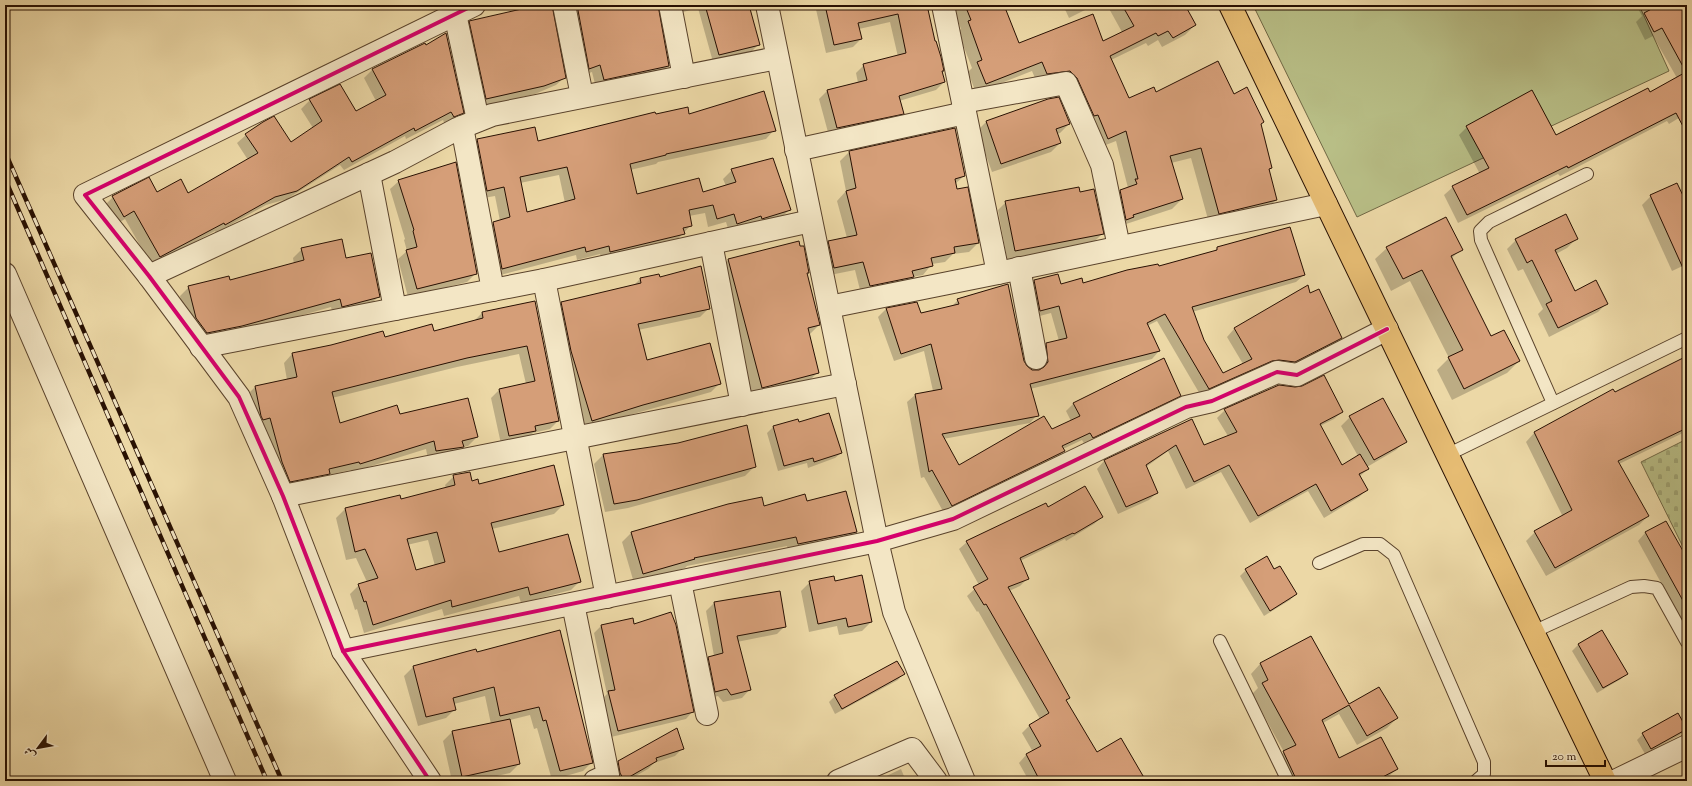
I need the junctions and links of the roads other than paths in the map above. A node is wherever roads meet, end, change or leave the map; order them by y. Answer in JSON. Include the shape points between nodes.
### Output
{"nodes":[{"id":1,"x":564,"y":5,"type":"edge"},
{"id":2,"x":670,"y":5,"type":"edge"},
{"id":3,"x":767,"y":5,"type":"edge"},
{"id":4,"x":943,"y":5,"type":"edge"},
{"id":5,"x":1230,"y":5,"type":"edge"},
{"id":6,"x":465,"y":9,"type":"edge"},
{"id":7,"x":777,"y":58,"type":"junction"},
{"id":8,"x":684,"y":77,"type":"junction"},
{"id":9,"x":582,"y":96,"type":"junction"},
{"id":10,"x":964,"y":107,"type":"junction"},
{"id":11,"x":470,"y":124,"type":"junction"},
{"id":12,"x":796,"y":150,"type":"junction"},
{"id":13,"x":369,"y":174,"type":"junction"},
{"id":14,"x":1587,"y":174,"type":"dead end"},
{"id":15,"x":1326,"y":204,"type":"junction"},
{"id":16,"x":811,"y":221,"type":"junction"},
{"id":17,"x":711,"y":243,"type":"junction"},
{"id":18,"x":1118,"y":247,"type":"junction"},
{"id":19,"x":1019,"y":268,"type":"junction"},
{"id":20,"x":998,"y":273,"type":"junction"},
{"id":21,"x":5,"y":274,"type":"edge"},
{"id":22,"x":149,"y":276,"type":"junction"},
{"id":23,"x":544,"y":280,"type":"junction"},
{"id":24,"x":493,"y":290,"type":"junction"},
{"id":25,"x":829,"y":307,"type":"junction"},
{"id":26,"x":395,"y":309,"type":"junction"},
{"id":27,"x":1387,"y":329,"type":"junction"},
{"id":28,"x":1687,"y":338,"type":"edge"},
{"id":29,"x":201,"y":347,"type":"junction"},
{"id":30,"x":1036,"y":358,"type":"dead end"},
{"id":31,"x":845,"y":384,"type":"junction"},
{"id":32,"x":1553,"y":404,"type":"junction"},
{"id":33,"x":742,"y":405,"type":"junction"},
{"id":34,"x":575,"y":438,"type":"junction"},
{"id":35,"x":1447,"y":455,"type":"junction"},
{"id":36,"x":284,"y":496,"type":"junction"},
{"id":37,"x":877,"y":541,"type":"junction"},
{"id":38,"x":1319,"y":563,"type":"dead end"},
{"id":39,"x":680,"y":582,"type":"junction"},
{"id":40,"x":607,"y":597,"type":"junction"},
{"id":41,"x":573,"y":604,"type":"junction"},
{"id":42,"x":1533,"y":632,"type":"junction"},
{"id":43,"x":1220,"y":641,"type":"dead end"},
{"id":44,"x":1687,"y":642,"type":"edge"},
{"id":45,"x":343,"y":651,"type":"junction"},
{"id":46,"x":707,"y":714,"type":"dead end"},
{"id":47,"x":1687,"y":746,"type":"edge"},
{"id":48,"x":225,"y":781,"type":"edge"},
{"id":49,"x":430,"y":781,"type":"edge"},
{"id":50,"x":595,"y":781,"type":"edge"},
{"id":51,"x":838,"y":781,"type":"edge"},
{"id":52,"x":936,"y":781,"type":"edge"},
{"id":53,"x":964,"y":781,"type":"edge"},
{"id":54,"x":1288,"y":781,"type":"edge"},
{"id":55,"x":1476,"y":781,"type":"edge"},
{"id":56,"x":1605,"y":781,"type":"edge"},
{"id":57,"x":1615,"y":781,"type":"edge"}],
"edges":[{"from":1,"to":9,"type":"street"},
{"from":2,"to":8,"type":"street"},
{"from":3,"to":7,"type":"street"},
{"from":4,"to":10,"type":"street"},
{"from":5,"to":15,"type":"main road"},
{"from":6,"to":11,"type":"street"},
{"from":6,"to":22,"type":"street","via":[[84,195]]},
{"from":7,"to":8,"type":"street"},
{"from":7,"to":12,"type":"street"},
{"from":8,"to":9,"type":"street"},
{"from":9,"to":11,"type":"street","via":[[492,115]]},
{"from":10,"to":12,"type":"street"},
{"from":10,"to":18,"type":"street","via":[[1066,83],[1102,165]]},
{"from":10,"to":20,"type":"street"},
{"from":11,"to":13,"type":"street"},
{"from":11,"to":24,"type":"street"},
{"from":12,"to":16,"type":"street"},
{"from":13,"to":22,"type":"street"},
{"from":13,"to":26,"type":"street"},
{"from":14,"to":32,"type":"lane","via":[[1489,222],[1480,231],[1481,240]]},
{"from":15,"to":18,"type":"street"},
{"from":15,"to":27,"type":"main road"},
{"from":16,"to":17,"type":"street"},
{"from":16,"to":25,"type":"street"},
{"from":17,"to":23,"type":"street"},
{"from":17,"to":33,"type":"street"},
{"from":18,"to":19,"type":"street"},
{"from":19,"to":20,"type":"street"},
{"from":19,"to":30,"type":"street"},
{"from":20,"to":25,"type":"street"},
{"from":21,"to":48,"type":"street"},
{"from":22,"to":29,"type":"street"},
{"from":23,"to":24,"type":"street"},
{"from":23,"to":34,"type":"street"},
{"from":24,"to":26,"type":"street"},
{"from":25,"to":31,"type":"street"},
{"from":26,"to":29,"type":"street"},
{"from":27,"to":35,"type":"main road"},
{"from":27,"to":37,"type":"street","via":[[1297,375],[1277,372],[1212,401],[1186,407],[953,519]]},
{"from":28,"to":32,"type":"lane"},
{"from":29,"to":36,"type":"street","via":[[238,397]]},
{"from":31,"to":33,"type":"street"},
{"from":31,"to":37,"type":"street"},
{"from":32,"to":35,"type":"lane"},
{"from":33,"to":34,"type":"street"},
{"from":34,"to":36,"type":"street"},
{"from":34,"to":40,"type":"street"},
{"from":35,"to":42,"type":"main road"},
{"from":36,"to":45,"type":"street"},
{"from":37,"to":39,"type":"street"},
{"from":37,"to":53,"type":"street","via":[[894,612]]},
{"from":38,"to":55,"type":"lane","via":[[1363,544],[1380,544],[1394,555],[1484,762],[1484,774]]},
{"from":39,"to":40,"type":"street"},
{"from":39,"to":46,"type":"street"},
{"from":40,"to":41,"type":"street"},
{"from":41,"to":45,"type":"street"},
{"from":41,"to":50,"type":"street","via":[[608,775]]},
{"from":42,"to":44,"type":"lane","via":[[1631,587],[1644,586],[1657,588]]},
{"from":42,"to":56,"type":"main road"},
{"from":43,"to":54,"type":"lane"},
{"from":45,"to":49,"type":"street"},
{"from":47,"to":57,"type":"street"},
{"from":51,"to":52,"type":"street","via":[[912,749]]}]}
